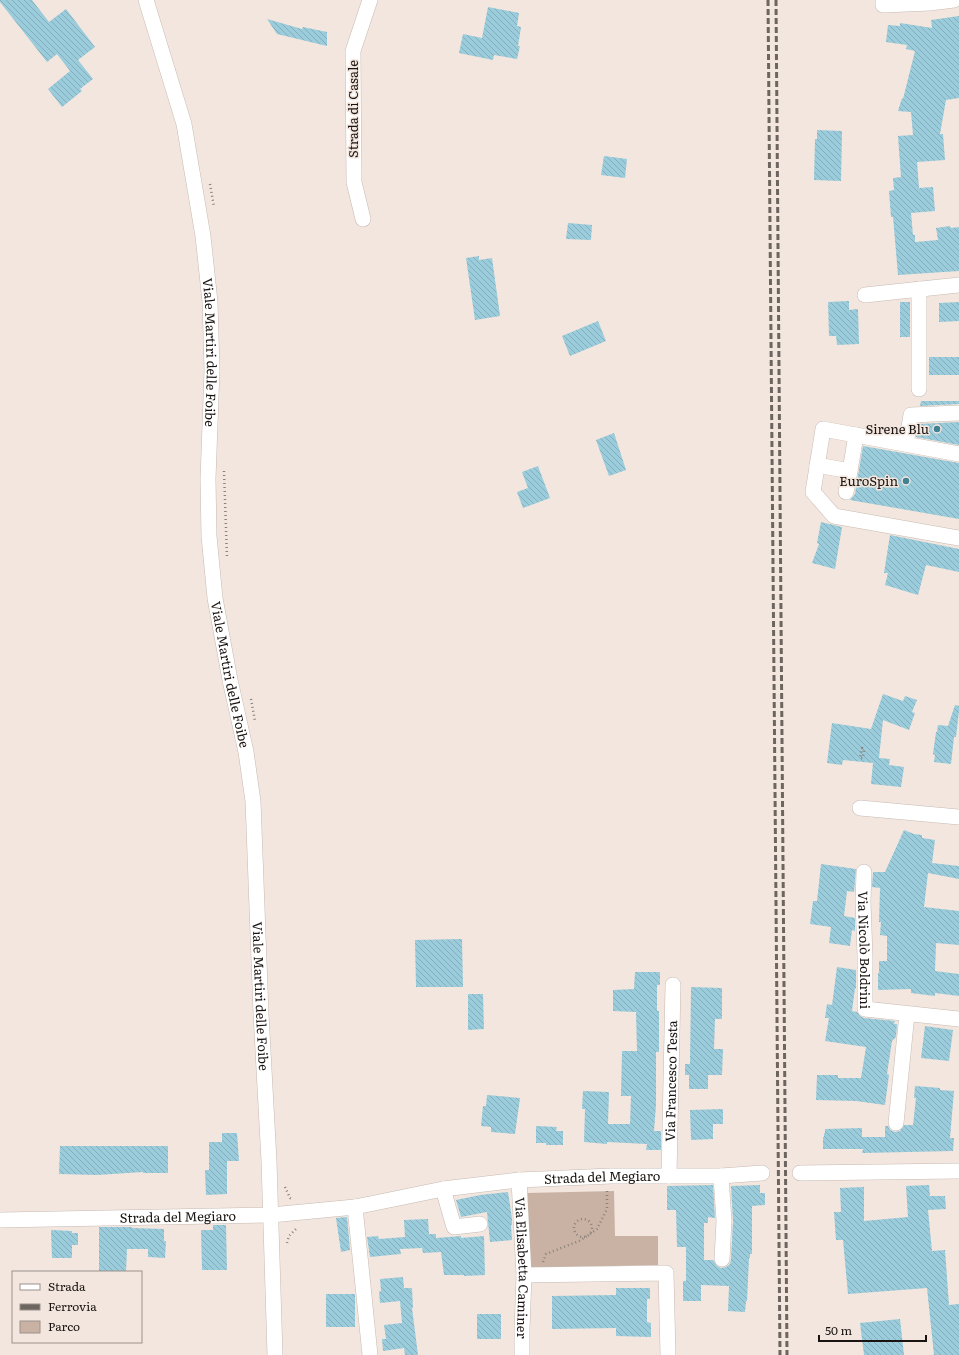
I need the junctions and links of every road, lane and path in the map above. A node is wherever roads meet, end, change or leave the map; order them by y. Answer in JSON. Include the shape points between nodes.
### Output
{"nodes":[{"id":1,"x":146,"y":0,"type":"edge"},
{"id":2,"x":370,"y":0,"type":"edge"},
{"id":3,"x":883,"y":0,"type":"edge"},
{"id":4,"x":954,"y":0,"type":"edge"},
{"id":5,"x":209,"y":178,"type":"dead end"},
{"id":6,"x":215,"y":214,"type":"dead end"},
{"id":7,"x":363,"y":219,"type":"dead end"},
{"id":8,"x":959,"y":285,"type":"edge"},
{"id":9,"x":918,"y":289,"type":"junction"},
{"id":10,"x":865,"y":295,"type":"dead end"},
{"id":11,"x":919,"y":389,"type":"dead end"},
{"id":12,"x":959,"y":413,"type":"edge"},
{"id":13,"x":856,"y":435,"type":"junction"},
{"id":14,"x":906,"y":444,"type":"junction"},
{"id":15,"x":959,"y":454,"type":"edge"},
{"id":16,"x":224,"y":463,"type":"dead end"},
{"id":17,"x":817,"y":465,"type":"junction"},
{"id":18,"x":850,"y":471,"type":"junction"},
{"id":19,"x":846,"y":492,"type":"dead end"},
{"id":20,"x":959,"y":538,"type":"edge"},
{"id":21,"x":228,"y":562,"type":"dead end"},
{"id":22,"x":249,"y":693,"type":"dead end"},
{"id":23,"x":256,"y":722,"type":"dead end"},
{"id":24,"x":860,"y":808,"type":"dead end"},
{"id":25,"x":959,"y":817,"type":"edge"},
{"id":26,"x":864,"y":872,"type":"dead end"},
{"id":27,"x":673,"y":985,"type":"dead end"},
{"id":28,"x":907,"y":1014,"type":"junction"},
{"id":29,"x":959,"y":1019,"type":"edge"},
{"id":30,"x":896,"y":1123,"type":"dead end"},
{"id":31,"x":959,"y":1171,"type":"edge"},
{"id":32,"x":762,"y":1173,"type":"dead end"},
{"id":33,"x":800,"y":1173,"type":"dead end"},
{"id":34,"x":669,"y":1176,"type":"junction"},
{"id":35,"x":721,"y":1176,"type":"junction"},
{"id":36,"x":607,"y":1177,"type":"junction"},
{"id":37,"x":519,"y":1180,"type":"junction"},
{"id":38,"x":284,"y":1186,"type":"dead end"},
{"id":39,"x":443,"y":1189,"type":"junction"},
{"id":40,"x":296,"y":1202,"type":"dead end"},
{"id":41,"x":355,"y":1207,"type":"junction"},
{"id":42,"x":270,"y":1216,"type":"junction"},
{"id":43,"x":0,"y":1220,"type":"edge"},
{"id":44,"x":480,"y":1224,"type":"dead end"},
{"id":45,"x":588,"y":1235,"type":"junction"},
{"id":46,"x":722,"y":1259,"type":"dead end"},
{"id":47,"x":524,"y":1275,"type":"junction"},
{"id":48,"x":540,"y":1275,"type":"junction"},
{"id":49,"x":275,"y":1355,"type":"edge"},
{"id":50,"x":370,"y":1355,"type":"edge"},
{"id":51,"x":522,"y":1355,"type":"edge"},
{"id":52,"x":668,"y":1355,"type":"edge"}],
"edges":[{"from":1,"to":42,"type":"street","name":"Viale Martiri delle Foibe","via":[[184,124],[203,236],[212,370],[208,479],[209,536],[215,598],[246,752],[253,801]]},
{"from":2,"to":7,"type":"street","name":"Strada di Casale","via":[[353,51],[354,182]]},
{"from":3,"to":4,"type":"street","via":[[883,5]]},
{"from":5,"to":6,"type":"path"},
{"from":8,"to":9,"type":"street"},
{"from":9,"to":10,"type":"street"},
{"from":9,"to":11,"type":"street"},
{"from":12,"to":14,"type":"street","via":[[911,415]]},
{"from":13,"to":14,"type":"street"},
{"from":13,"to":17,"type":"street","via":[[823,429]]},
{"from":13,"to":18,"type":"street"},
{"from":14,"to":15,"type":"street"},
{"from":16,"to":21,"type":"path"},
{"from":17,"to":18,"type":"street"},
{"from":17,"to":20,"type":"street","via":[[813,492],[834,516]]},
{"from":18,"to":19,"type":"street"},
{"from":22,"to":23,"type":"path"},
{"from":24,"to":25,"type":"street"},
{"from":26,"to":28,"type":"street","name":"Via Nicolò Boldrini","via":[[865,1009]]},
{"from":27,"to":34,"type":"street","name":"Via Francesco Testa"},
{"from":28,"to":29,"type":"street","name":"Via Nicolò Boldrini"},
{"from":28,"to":30,"type":"street"},
{"from":31,"to":33,"type":"street"},
{"from":32,"to":35,"type":"street","name":"Strada del Megiaro"},
{"from":34,"to":35,"type":"street","name":"Strada del Megiaro"},
{"from":34,"to":36,"type":"street","name":"Strada del Megiaro"},
{"from":35,"to":46,"type":"street","via":[[724,1221]]},
{"from":36,"to":37,"type":"street","name":"Strada del Megiaro"},
{"from":36,"to":45,"type":"path","via":[[607,1210],[597,1229]]},
{"from":37,"to":39,"type":"street","name":"Strada del Megiaro"},
{"from":37,"to":47,"type":"street","name":"Via Elisabetta Caminer"},
{"from":38,"to":40,"type":"path","via":[[290,1198]]},
{"from":39,"to":41,"type":"street","name":"Strada del Megiaro"},
{"from":39,"to":44,"type":"street","via":[[454,1227]]},
{"from":41,"to":42,"type":"street","name":"Strada del Megiaro"},
{"from":41,"to":50,"type":"street"},
{"from":42,"to":43,"type":"street","name":"Strada del Megiaro"},
{"from":42,"to":49,"type":"street","name":"Viale Martiri delle Foibe"},
{"from":45,"to":45,"type":"path","via":[[592,1228],[589,1220],[577,1220],[574,1232],[581,1237]]},
{"from":45,"to":48,"type":"path","via":[[546,1254]]},
{"from":47,"to":48,"type":"street"},
{"from":47,"to":51,"type":"street","name":"Via Elisabetta Caminer"},
{"from":48,"to":52,"type":"street","via":[[666,1273]]}]}
